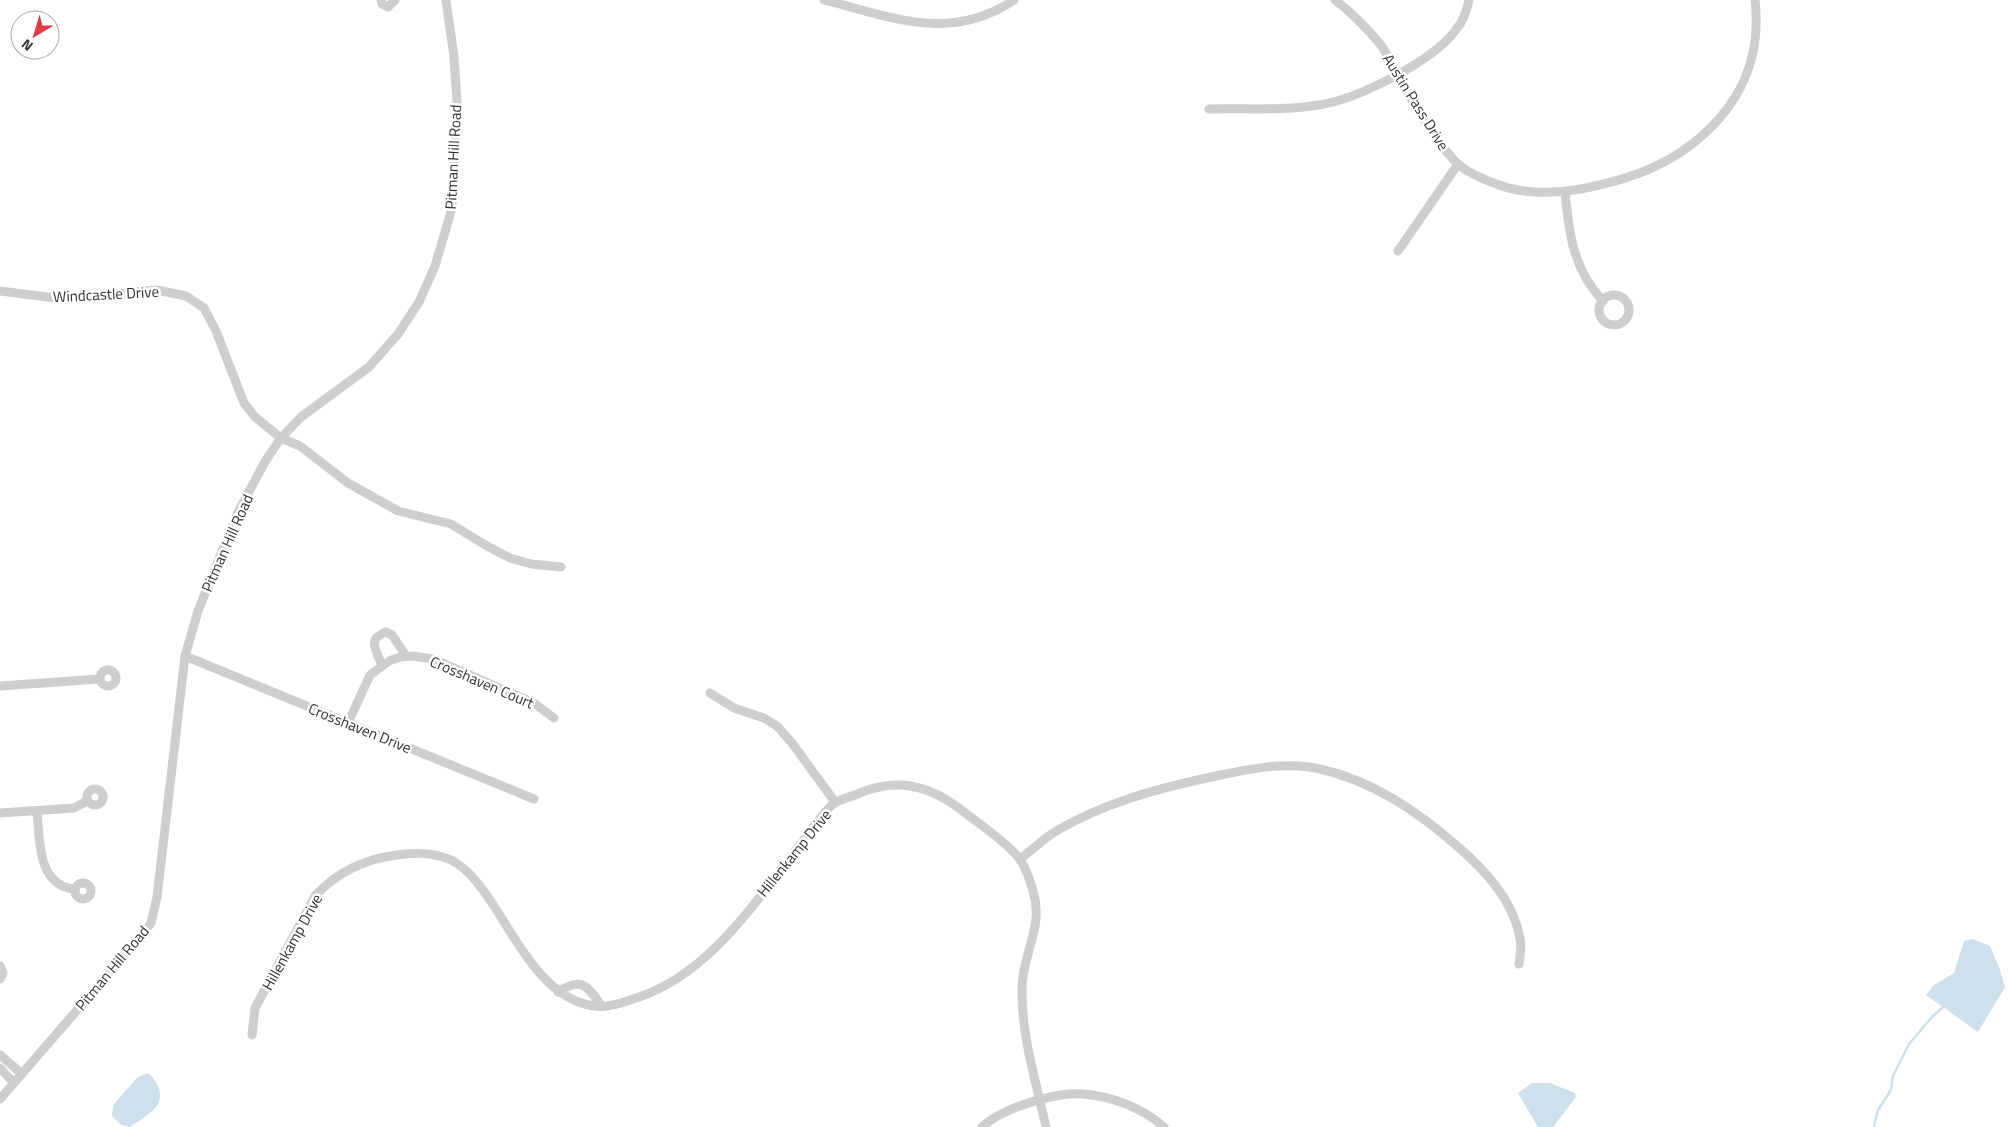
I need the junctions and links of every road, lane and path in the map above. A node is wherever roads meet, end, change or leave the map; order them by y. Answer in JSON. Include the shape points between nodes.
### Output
{"nodes":[{"id":1,"x":381,"y":0,"type":"edge"},
{"id":2,"x":395,"y":0,"type":"edge"},
{"id":3,"x":446,"y":0,"type":"edge"},
{"id":4,"x":824,"y":0,"type":"edge"},
{"id":5,"x":1014,"y":0,"type":"edge"},
{"id":6,"x":1335,"y":0,"type":"edge"},
{"id":7,"x":1469,"y":0,"type":"edge"},
{"id":8,"x":1755,"y":0,"type":"edge"},
{"id":9,"x":1397,"y":75,"type":"junction"},
{"id":10,"x":1209,"y":109,"type":"dead end"},
{"id":11,"x":1458,"y":164,"type":"junction"},
{"id":12,"x":1565,"y":192,"type":"junction"},
{"id":13,"x":1398,"y":251,"type":"dead end"},
{"id":14,"x":0,"y":290,"type":"edge"},
{"id":15,"x":1603,"y":302,"type":"dead end"},
{"id":16,"x":281,"y":438,"type":"junction"},
{"id":17,"x":561,"y":567,"type":"dead end"},
{"id":18,"x":185,"y":656,"type":"junction"},
{"id":19,"x":406,"y":656,"type":"junction"},
{"id":20,"x":382,"y":666,"type":"junction"},
{"id":21,"x":99,"y":678,"type":"dead end"},
{"id":22,"x":0,"y":686,"type":"edge"},
{"id":23,"x":710,"y":693,"type":"dead end"},
{"id":24,"x":554,"y":718,"type":"dead end"},
{"id":25,"x":348,"y":723,"type":"junction"},
{"id":26,"x":534,"y":799,"type":"dead end"},
{"id":27,"x":87,"y":801,"type":"dead end"},
{"id":28,"x":835,"y":802,"type":"junction"},
{"id":29,"x":36,"y":812,"type":"junction"},
{"id":30,"x":0,"y":813,"type":"edge"},
{"id":31,"x":1020,"y":859,"type":"junction"},
{"id":32,"x":74,"y":889,"type":"dead end"},
{"id":33,"x":1519,"y":964,"type":"dead end"},
{"id":34,"x":0,"y":966,"type":"edge"},
{"id":35,"x":0,"y":979,"type":"edge"},
{"id":36,"x":558,"y":992,"type":"junction"},
{"id":37,"x":602,"y":1006,"type":"junction"},
{"id":38,"x":252,"y":1035,"type":"dead end"},
{"id":39,"x":0,"y":1055,"type":"edge"},
{"id":40,"x":0,"y":1068,"type":"edge"},
{"id":41,"x":22,"y":1074,"type":"junction"},
{"id":42,"x":14,"y":1082,"type":"junction"},
{"id":43,"x":0,"y":1099,"type":"edge"},
{"id":44,"x":1040,"y":1099,"type":"junction"},
{"id":45,"x":982,"y":1127,"type":"edge"},
{"id":46,"x":1046,"y":1127,"type":"edge"},
{"id":47,"x":1164,"y":1127,"type":"edge"}],
"edges":[{"from":1,"to":2,"type":"street","via":[[388,7]]},
{"from":3,"to":16,"type":"street","name":"Pitman Hill Road","via":[[454,57],[456,122],[452,198],[435,266],[410,318],[369,367],[301,417]]},
{"from":4,"to":5,"type":"street","via":[[916,22],[948,24],[984,17]]},
{"from":6,"to":9,"type":"street","name":"Austin Pass Drive","via":[[1382,48]]},
{"from":7,"to":9,"type":"street","via":[[1456,31],[1434,51]]},
{"from":8,"to":12,"type":"street","name":"Austin Pass Drive","via":[[1754,52],[1747,76],[1736,97],[1714,125],[1685,150],[1650,170],[1611,183]]},
{"from":9,"to":10,"type":"street","via":[[1320,105]]},
{"from":9,"to":11,"type":"street","name":"Austin Pass Drive","via":[[1439,142]]},
{"from":11,"to":12,"type":"street","name":"Austin Pass Drive","via":[[1508,188]]},
{"from":11,"to":13,"type":"street"},
{"from":12,"to":15,"type":"street","via":[[1573,250]]},
{"from":14,"to":16,"type":"street","name":"Windcastle Drive","via":[[63,300],[157,290],[186,296],[204,308],[244,403],[255,417]]},
{"from":16,"to":17,"type":"street","name":"Windcastle Drive","via":[[300,446],[348,483],[398,511],[451,524],[510,558]]},
{"from":16,"to":18,"type":"street","name":"Pitman Hill Road","via":[[237,514],[198,611]]},
{"from":18,"to":25,"type":"street","name":"Crosshaven Drive"},
{"from":18,"to":41,"type":"street","name":"Pitman Hill Road","via":[[157,897],[151,923]]},
{"from":19,"to":20,"type":"street","name":"Crosshaven Court"},
{"from":19,"to":20,"type":"street","via":[[392,635],[386,632],[378,635],[374,641]]},
{"from":19,"to":24,"type":"street","name":"Crosshaven Court","via":[[433,659],[534,702]]},
{"from":20,"to":25,"type":"street","name":"Crosshaven Court","via":[[370,676]]},
{"from":21,"to":22,"type":"street"},
{"from":23,"to":28,"type":"street","via":[[734,708],[777,726]]},
{"from":25,"to":26,"type":"street","name":"Crosshaven Drive"},
{"from":27,"to":29,"type":"street","via":[[74,808]]},
{"from":28,"to":31,"type":"street","name":"Hillenkamp Drive","via":[[873,786],[903,784],[918,787],[954,804]]},
{"from":28,"to":37,"type":"street","name":"Hillenkamp Drive","via":[[711,952],[682,976],[654,992],[614,1006]]},
{"from":29,"to":30,"type":"street"},
{"from":29,"to":32,"type":"street","via":[[44,866],[54,881]]},
{"from":31,"to":33,"type":"street","via":[[1052,834],[1081,819],[1122,800],[1167,786],[1290,764],[1321,769],[1386,793],[1428,821],[1470,857],[1492,880],[1509,907],[1521,939]]},
{"from":31,"to":44,"type":"street","name":"Hillenkamp Drive","via":[[1035,899],[1036,924],[1024,972],[1022,996],[1024,1026]]},
{"from":34,"to":35,"type":"street","via":[[3,974]]},
{"from":36,"to":37,"type":"street","name":"Hillenkamp Drive"},
{"from":36,"to":37,"type":"street","via":[[577,983],[585,985]]},
{"from":36,"to":38,"type":"street","name":"Hillenkamp Drive","via":[[531,965],[480,886],[464,869],[446,857],[417,852],[388,856],[356,864],[329,881],[315,896],[255,1008]]},
{"from":39,"to":41,"type":"street"},
{"from":40,"to":42,"type":"street"},
{"from":41,"to":42,"type":"street","name":"Pitman Hill Road"},
{"from":42,"to":43,"type":"street","name":"Pitman Hill Road"},
{"from":44,"to":45,"type":"street","via":[[996,1117]]},
{"from":44,"to":46,"type":"street","name":"Hillenkamp Drive"},
{"from":44,"to":47,"type":"street","via":[[1082,1094],[1104,1098],[1145,1112]]}]}
